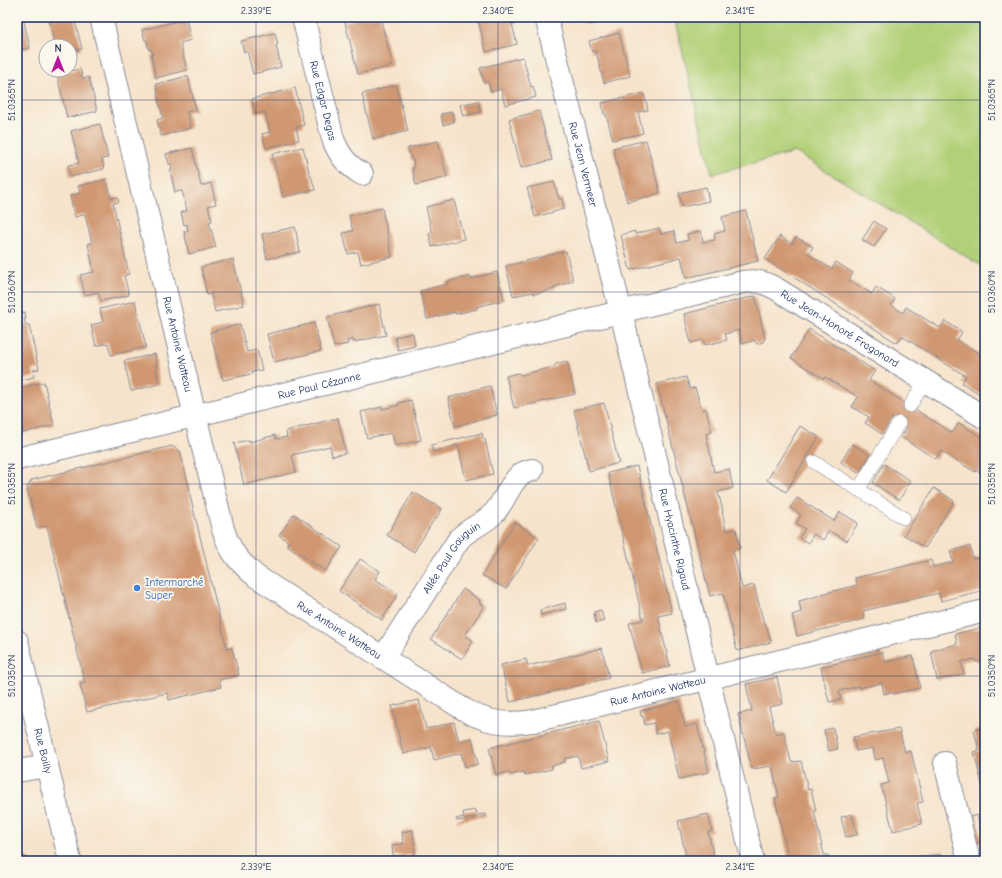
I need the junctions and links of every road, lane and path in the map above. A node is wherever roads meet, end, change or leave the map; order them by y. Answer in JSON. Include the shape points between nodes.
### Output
{"nodes":[{"id":1,"x":101,"y":17,"type":"edge"},
{"id":2,"x":303,"y":17,"type":"edge"},
{"id":3,"x":546,"y":17,"type":"edge"},
{"id":4,"x":362,"y":174,"type":"dead end"},
{"id":5,"x":621,"y":312,"type":"junction"},
{"id":6,"x":925,"y":381,"type":"junction"},
{"id":7,"x":910,"y":406,"type":"dead end"},
{"id":8,"x":195,"y":416,"type":"junction"},
{"id":9,"x":985,"y":418,"type":"edge"},
{"id":10,"x":899,"y":423,"type":"dead end"},
{"id":11,"x":17,"y":459,"type":"edge"},
{"id":12,"x":814,"y":462,"type":"dead end"},
{"id":13,"x":532,"y":470,"type":"dead end"},
{"id":14,"x":858,"y":490,"type":"junction"},
{"id":15,"x":904,"y":518,"type":"dead end"},
{"id":16,"x":985,"y":611,"type":"edge"},
{"id":17,"x":17,"y":641,"type":"edge"},
{"id":18,"x":384,"y":658,"type":"junction"},
{"id":19,"x":708,"y":678,"type":"junction"},
{"id":20,"x":945,"y":763,"type":"dead end"},
{"id":21,"x":47,"y":766,"type":"junction"},
{"id":22,"x":17,"y":771,"type":"edge"},
{"id":23,"x":70,"y":861,"type":"edge"},
{"id":24,"x":753,"y":861,"type":"edge"},
{"id":25,"x":969,"y":861,"type":"edge"}],
"edges":[{"from":1,"to":8,"type":"street","name":"Rue Antoine Watteau"},
{"from":2,"to":4,"type":"street","name":"Rue Edgar Degas","via":[[336,147],[353,169]]},
{"from":3,"to":5,"type":"street","name":"Rue Jean Vermeer"},
{"from":5,"to":6,"type":"street","name":"Rue Jean-Honoré Fragonard","via":[[754,280],[775,288]]},
{"from":5,"to":8,"type":"street","name":"Rue Paul Cézanne"},
{"from":5,"to":19,"type":"street","name":"Rue Hyacinthe Rigaud"},
{"from":6,"to":7,"type":"lane"},
{"from":6,"to":9,"type":"street","name":"Rue Jean-Honoré Fragonard"},
{"from":8,"to":11,"type":"street","name":"Rue Paul Cézanne"},
{"from":8,"to":18,"type":"street","name":"Rue Antoine Watteau","via":[[223,529],[228,544],[236,556],[257,577]]},
{"from":10,"to":14,"type":"lane"},
{"from":12,"to":14,"type":"lane"},
{"from":13,"to":18,"type":"street","name":"Allée Paul Gauguin","via":[[516,479],[494,513],[459,539]]},
{"from":14,"to":15,"type":"lane"},
{"from":16,"to":19,"type":"street","name":"Rue Antoine Watteau"},
{"from":17,"to":21,"type":"street","name":"Rue Boilly"},
{"from":18,"to":19,"type":"street","name":"Rue Antoine Watteau","via":[[479,717],[512,723],[533,721]]},
{"from":19,"to":24,"type":"street","name":"Rue Hyacinthe Rigaud"},
{"from":20,"to":25,"type":"street"},
{"from":21,"to":22,"type":"street"},
{"from":21,"to":23,"type":"street","name":"Rue Boilly"}]}
